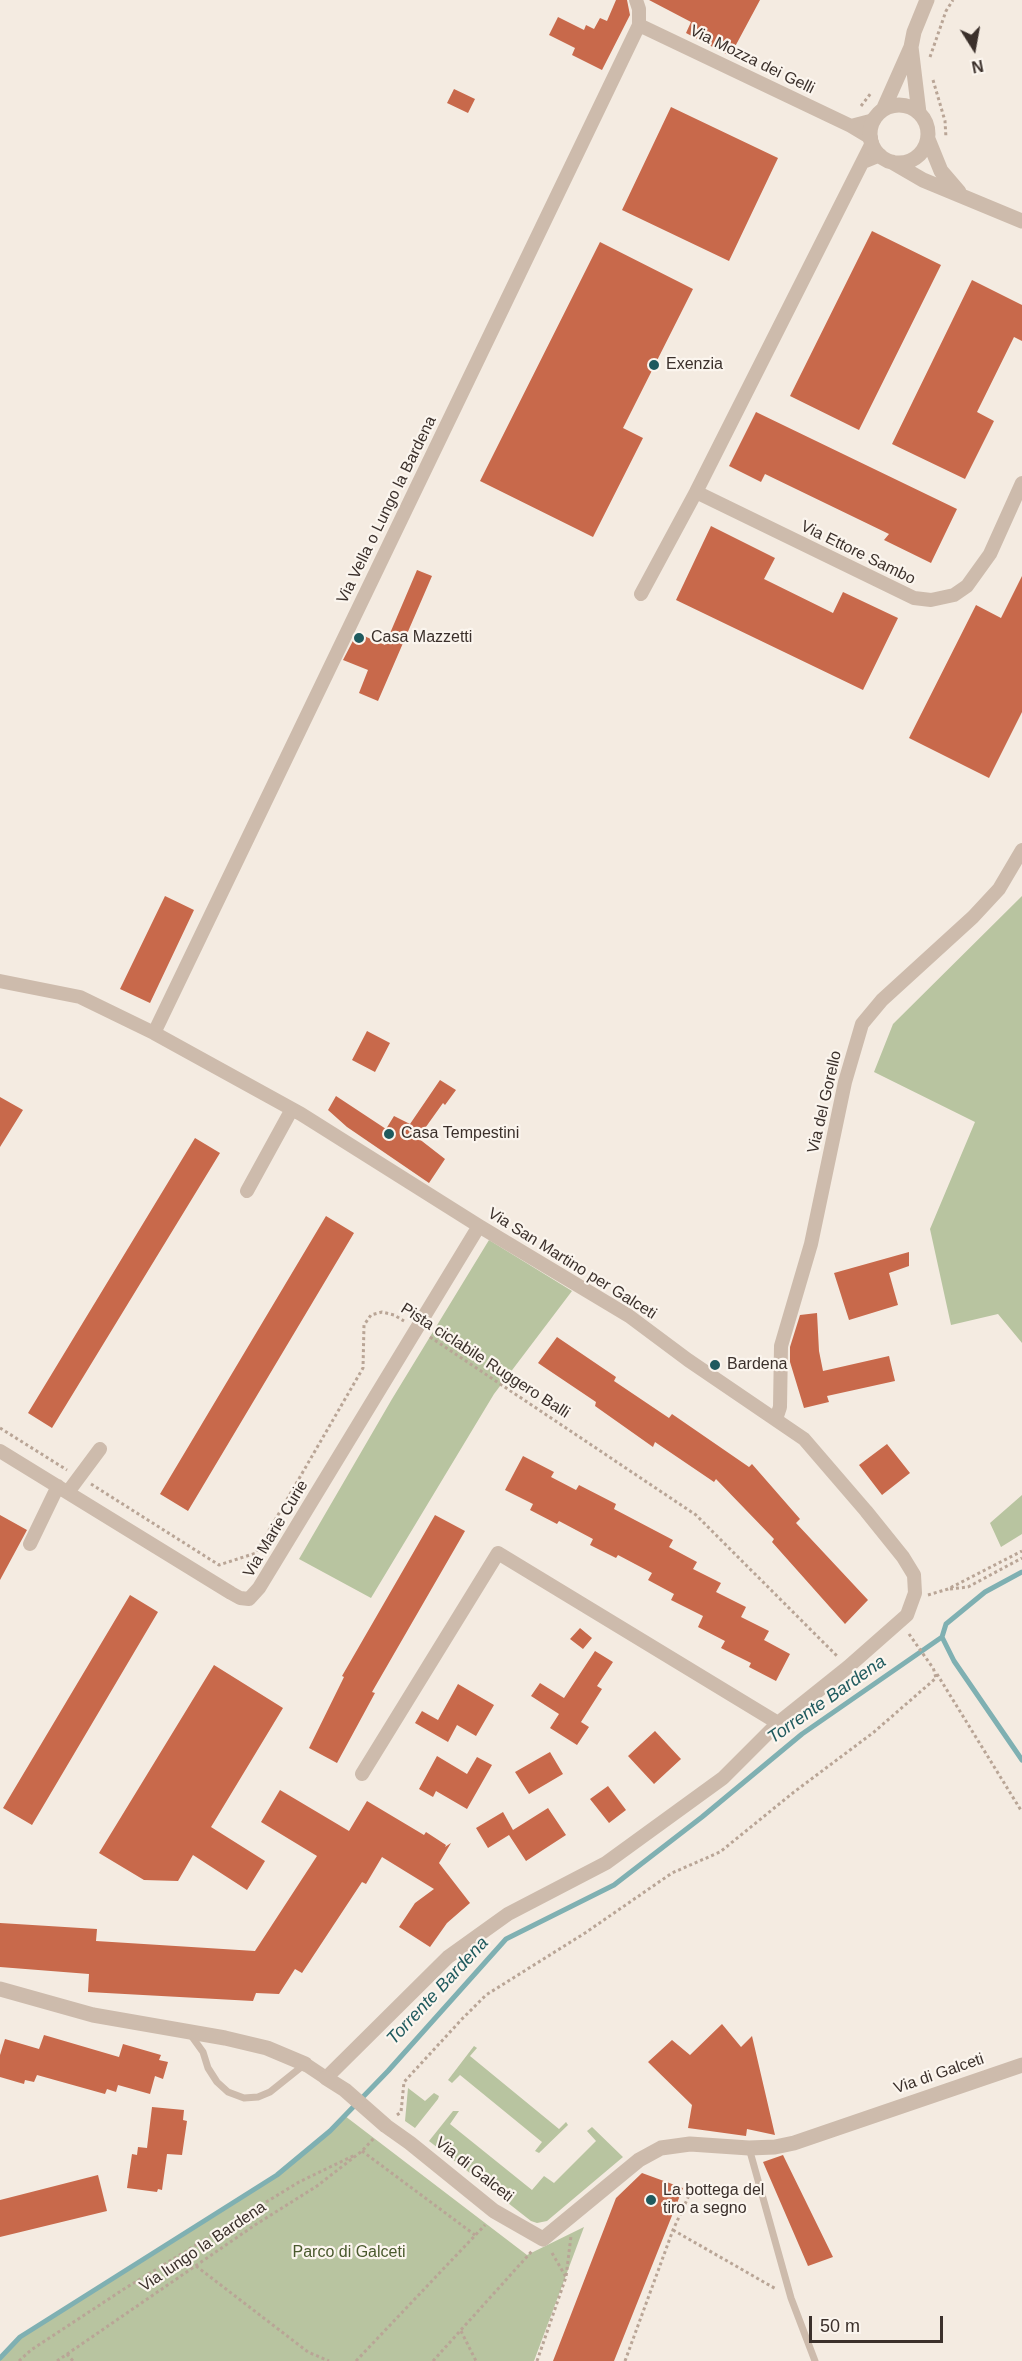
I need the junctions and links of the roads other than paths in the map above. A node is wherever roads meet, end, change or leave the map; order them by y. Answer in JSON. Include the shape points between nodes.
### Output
{"nodes":[{"id":1,"x":636,"y":0,"type":"edge"},
{"id":2,"x":927,"y":0,"type":"edge"},
{"id":3,"x":639,"y":25,"type":"junction"},
{"id":4,"x":911,"y":47,"type":"junction"},
{"id":5,"x":919,"y":113,"type":"junction"},
{"id":6,"x":879,"y":115,"type":"junction"},
{"id":7,"x":851,"y":126,"type":"junction"},
{"id":8,"x":928,"y":139,"type":"junction"},
{"id":9,"x":879,"y":150,"type":"junction"},
{"id":10,"x":961,"y":195,"type":"junction"},
{"id":11,"x":1022,"y":221,"type":"edge"},
{"id":12,"x":1022,"y":483,"type":"edge"},
{"id":13,"x":696,"y":492,"type":"junction"},
{"id":14,"x":641,"y":594,"type":"dead end"},
{"id":15,"x":1022,"y":850,"type":"edge"},
{"id":16,"x":0,"y":981,"type":"edge"},
{"id":17,"x":154,"y":1033,"type":"junction"},
{"id":18,"x":292,"y":1109,"type":"junction"},
{"id":19,"x":247,"y":1191,"type":"dead end"},
{"id":20,"x":479,"y":1226,"type":"junction"},
{"id":21,"x":776,"y":1419,"type":"junction"},
{"id":22,"x":100,"y":1449,"type":"dead end"},
{"id":23,"x":0,"y":1451,"type":"edge"},
{"id":24,"x":63,"y":1489,"type":"junction"},
{"id":25,"x":30,"y":1544,"type":"dead end"},
{"id":26,"x":778,"y":1723,"type":"junction"},
{"id":27,"x":362,"y":1774,"type":"dead end"},
{"id":28,"x":0,"y":1989,"type":"edge"},
{"id":29,"x":189,"y":2032,"type":"junction"},
{"id":30,"x":306,"y":2064,"type":"junction"},
{"id":31,"x":1022,"y":2065,"type":"edge"},
{"id":32,"x":326,"y":2078,"type":"junction"},
{"id":33,"x":749,"y":2148,"type":"junction"},
{"id":34,"x":815,"y":2361,"type":"edge"}],
"edges":[{"from":1,"to":3,"type":"street"},
{"from":2,"to":4,"type":"street"},
{"from":3,"to":7,"type":"street","name":"Via Mozza dei Gelli"},
{"from":3,"to":17,"type":"street","name":"Via Vella o Lungo la Bardena"},
{"from":4,"to":5,"type":"street"},
{"from":4,"to":6,"type":"street"},
{"from":5,"to":6,"type":"street","via":[[902,105]]},
{"from":5,"to":8,"type":"street","via":[[925,121]]},
{"from":6,"to":7,"type":"street"},
{"from":6,"to":9,"type":"street"},
{"from":7,"to":9,"type":"street","name":"Via Mozza dei Gelli"},
{"from":8,"to":9,"type":"street","via":[[918,156],[910,161]]},
{"from":8,"to":10,"type":"street","name":"Via Mozza dei Gelli","via":[[941,171]]},
{"from":9,"to":10,"type":"street","name":"Via Mozza dei Gelli","via":[[922,180]]},
{"from":9,"to":13,"type":"street","via":[[863,162]]},
{"from":10,"to":11,"type":"street","name":"Via Mozza dei Gelli"},
{"from":12,"to":13,"type":"street","name":"Via Ettore Sambo","via":[[990,555],[967,586],[954,595],[931,600],[914,598]]},
{"from":13,"to":14,"type":"street"},
{"from":15,"to":21,"type":"street","name":"Via del Gorello","via":[[999,889],[882,1000],[862,1024],[845,1082],[811,1244],[781,1346],[780,1407]]},
{"from":16,"to":17,"type":"street","name":"Via San Martino per Galceti","via":[[80,997]]},
{"from":17,"to":18,"type":"street","name":"Via San Martino per Galceti"},
{"from":18,"to":19,"type":"street"},
{"from":18,"to":20,"type":"street","name":"Via San Martino per Galceti"},
{"from":20,"to":21,"type":"street","name":"Via San Martino per Galceti","via":[[629,1316]]},
{"from":20,"to":24,"type":"street","name":"Via Marie Curie","via":[[249,1599],[240,1599]]},
{"from":21,"to":26,"type":"street","name":"Via San Martino per Galceti","via":[[804,1439],[903,1557],[914,1575],[915,1593],[907,1614]]},
{"from":22,"to":24,"type":"street","via":[[79,1477]]},
{"from":23,"to":24,"type":"street","name":"Via Marie Curie"},
{"from":24,"to":25,"type":"street"},
{"from":26,"to":27,"type":"street","via":[[498,1553]]},
{"from":26,"to":32,"type":"street","name":"Via San Martino per Galceti","via":[[723,1778],[606,1863],[508,1914],[448,1957]]},
{"from":28,"to":29,"type":"street","name":"Via di Galceti","via":[[93,2015]]},
{"from":29,"to":30,"type":"street","name":"Via di Galceti","via":[[267,2048]]},
{"from":29,"to":30,"type":"lane","via":[[217,2082],[244,2098],[270,2092]]},
{"from":30,"to":32,"type":"street","name":"Via di Galceti"},
{"from":31,"to":33,"type":"street","name":"Via di Galceti","via":[[794,2143]]},
{"from":32,"to":33,"type":"street","name":"Via di Galceti","via":[[494,2211],[543,2238],[639,2160],[661,2148],[690,2144]]},
{"from":33,"to":34,"type":"lane","via":[[791,2298]]}]}
